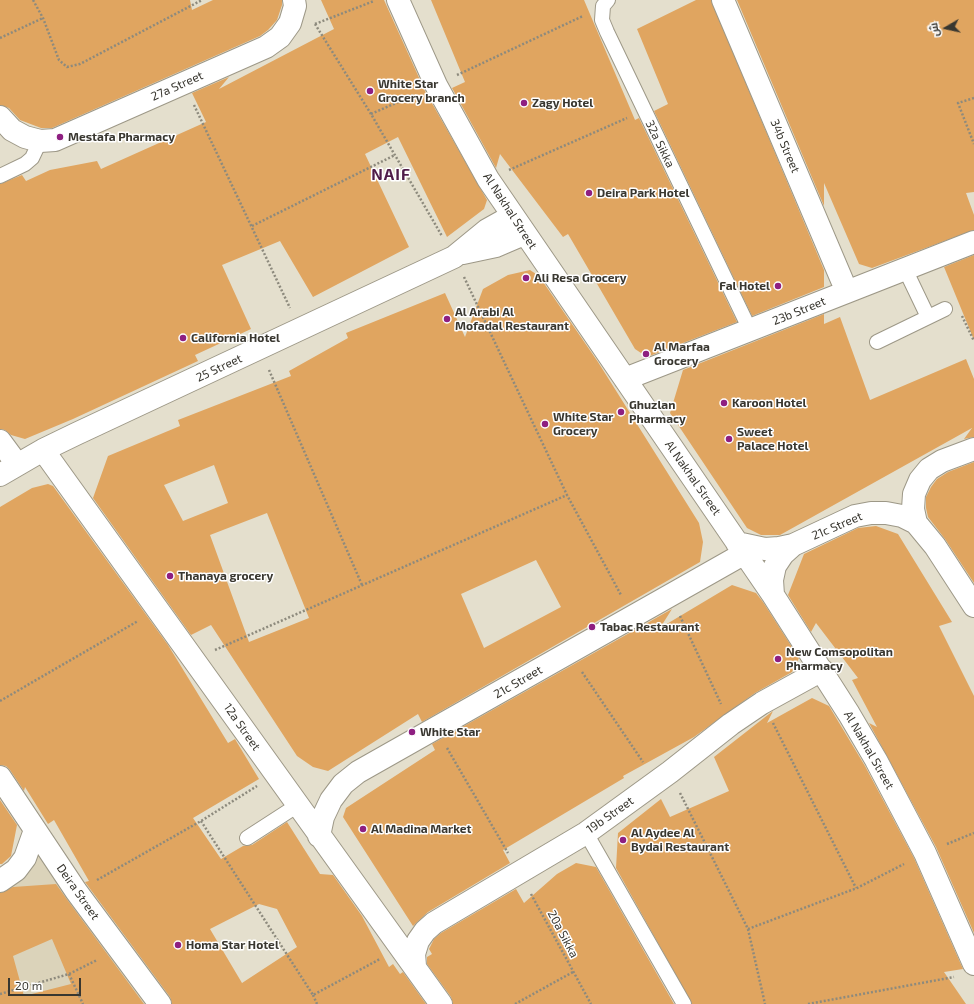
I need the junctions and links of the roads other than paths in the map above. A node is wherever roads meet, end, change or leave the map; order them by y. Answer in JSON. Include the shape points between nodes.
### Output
{"nodes":[{"id":1,"x":398,"y":0,"type":"edge"},
{"id":2,"x":723,"y":0,"type":"edge"},
{"id":3,"x":294,"y":3,"type":"edge"},
{"id":4,"x":606,"y":3,"type":"edge"},
{"id":5,"x":0,"y":117,"type":"edge"},
{"id":6,"x":40,"y":141,"type":"junction"},
{"id":7,"x":0,"y":176,"type":"edge"},
{"id":8,"x":512,"y":216,"type":"junction"},
{"id":9,"x":524,"y":234,"type":"junction"},
{"id":10,"x":974,"y":242,"type":"edge"},
{"id":11,"x":457,"y":256,"type":"junction"},
{"id":12,"x":905,"y":269,"type":"junction"},
{"id":13,"x":847,"y":292,"type":"junction"},
{"id":14,"x":945,"y":309,"type":"dead end"},
{"id":15,"x":928,"y":317,"type":"junction"},
{"id":16,"x":750,"y":330,"type":"junction"},
{"id":17,"x":877,"y":342,"type":"dead end"},
{"id":18,"x":625,"y":380,"type":"junction"},
{"id":19,"x":0,"y":441,"type":"edge"},
{"id":20,"x":974,"y":449,"type":"edge"},
{"id":21,"x":43,"y":450,"type":"junction"},
{"id":22,"x":9,"y":469,"type":"edge"},
{"id":23,"x":916,"y":523,"type":"junction"},
{"id":24,"x":794,"y":545,"type":"junction"},
{"id":25,"x":741,"y":548,"type":"junction"},
{"id":26,"x":773,"y":595,"type":"junction"},
{"id":27,"x":974,"y":606,"type":"edge"},
{"id":28,"x":822,"y":670,"type":"junction"},
{"id":29,"x":0,"y":777,"type":"edge"},
{"id":30,"x":298,"y":804,"type":"junction"},
{"id":31,"x":35,"y":830,"type":"junction"},
{"id":32,"x":586,"y":833,"type":"junction"},
{"id":33,"x":319,"y":836,"type":"junction"},
{"id":34,"x":247,"y":838,"type":"dead end"},
{"id":35,"x":0,"y":881,"type":"edge"},
{"id":36,"x":415,"y":966,"type":"junction"},
{"id":37,"x":966,"y":970,"type":"edge"},
{"id":38,"x":160,"y":1004,"type":"edge"},
{"id":39,"x":441,"y":1004,"type":"edge"},
{"id":40,"x":684,"y":1004,"type":"edge"}],
"edges":[{"from":1,"to":8,"type":"street","name":"Al Nakhal Street","via":[[436,85],[488,179]]},
{"from":2,"to":13,"type":"street","name":"34b Street"},
{"from":3,"to":6,"type":"street","name":"27a Street","via":[[286,28],[280,37],[266,48],[55,140]]},
{"from":4,"to":16,"type":"lane","name":"32a Sikka","via":[[602,20],[607,32]]},
{"from":5,"to":6,"type":"street","via":[[12,130]]},
{"from":6,"to":7,"type":"lane","via":[[32,158]]},
{"from":8,"to":9,"type":"street","name":"Al Nakhal Street"},
{"from":8,"to":11,"type":"street","name":"25 Street","via":[[487,230]]},
{"from":9,"to":11,"type":"street","name":"25 Street","via":[[496,246]]},
{"from":9,"to":18,"type":"street","name":"Al Nakhal Street"},
{"from":10,"to":12,"type":"street","name":"23b Street"},
{"from":11,"to":21,"type":"street","name":"25 Street"},
{"from":12,"to":13,"type":"street","name":"23b Street"},
{"from":12,"to":15,"type":"lane"},
{"from":13,"to":16,"type":"street","name":"23b Street"},
{"from":14,"to":15,"type":"lane"},
{"from":15,"to":17,"type":"lane"},
{"from":16,"to":18,"type":"street","name":"23b Street"},
{"from":18,"to":25,"type":"street","name":"Al Nakhal Street"},
{"from":19,"to":22,"type":"street"},
{"from":20,"to":23,"type":"street","via":[[942,461],[929,469],[920,480],[914,494],[913,509]]},
{"from":21,"to":22,"type":"street","name":"25 Street"},
{"from":21,"to":30,"type":"street","name":"12a Street"},
{"from":23,"to":24,"type":"street","name":"21c Street","via":[[894,514],[871,513],[855,516]]},
{"from":23,"to":27,"type":"street"},
{"from":24,"to":25,"type":"street","name":"21c Street","via":[[765,549]]},
{"from":24,"to":26,"type":"street","name":"21c Street","via":[[783,554],[775,566],[772,580]]},
{"from":25,"to":26,"type":"street","name":"Al Nakhal Street"},
{"from":25,"to":33,"type":"street","name":"21c Street","via":[[671,595],[358,772],[343,784],[331,800],[323,817]]},
{"from":26,"to":28,"type":"street","name":"Al Nakhal Street"},
{"from":28,"to":32,"type":"street","name":"19b Street","via":[[762,703],[731,724]]},
{"from":28,"to":37,"type":"street","name":"Al Nakhal Street","via":[[876,760],[925,853]]},
{"from":29,"to":31,"type":"street","name":"Deira Street"},
{"from":30,"to":33,"type":"street","name":"12a Street"},
{"from":30,"to":34,"type":"lane"},
{"from":31,"to":35,"type":"street","via":[[25,858],[16,870]]},
{"from":31,"to":38,"type":"street","name":"Deira Street","via":[[76,891]]},
{"from":32,"to":36,"type":"street","name":"19b Street","via":[[424,931],[414,954]]},
{"from":32,"to":40,"type":"lane"},
{"from":33,"to":36,"type":"street","name":"12a Street"},
{"from":36,"to":39,"type":"street","name":"12a Street"}]}
